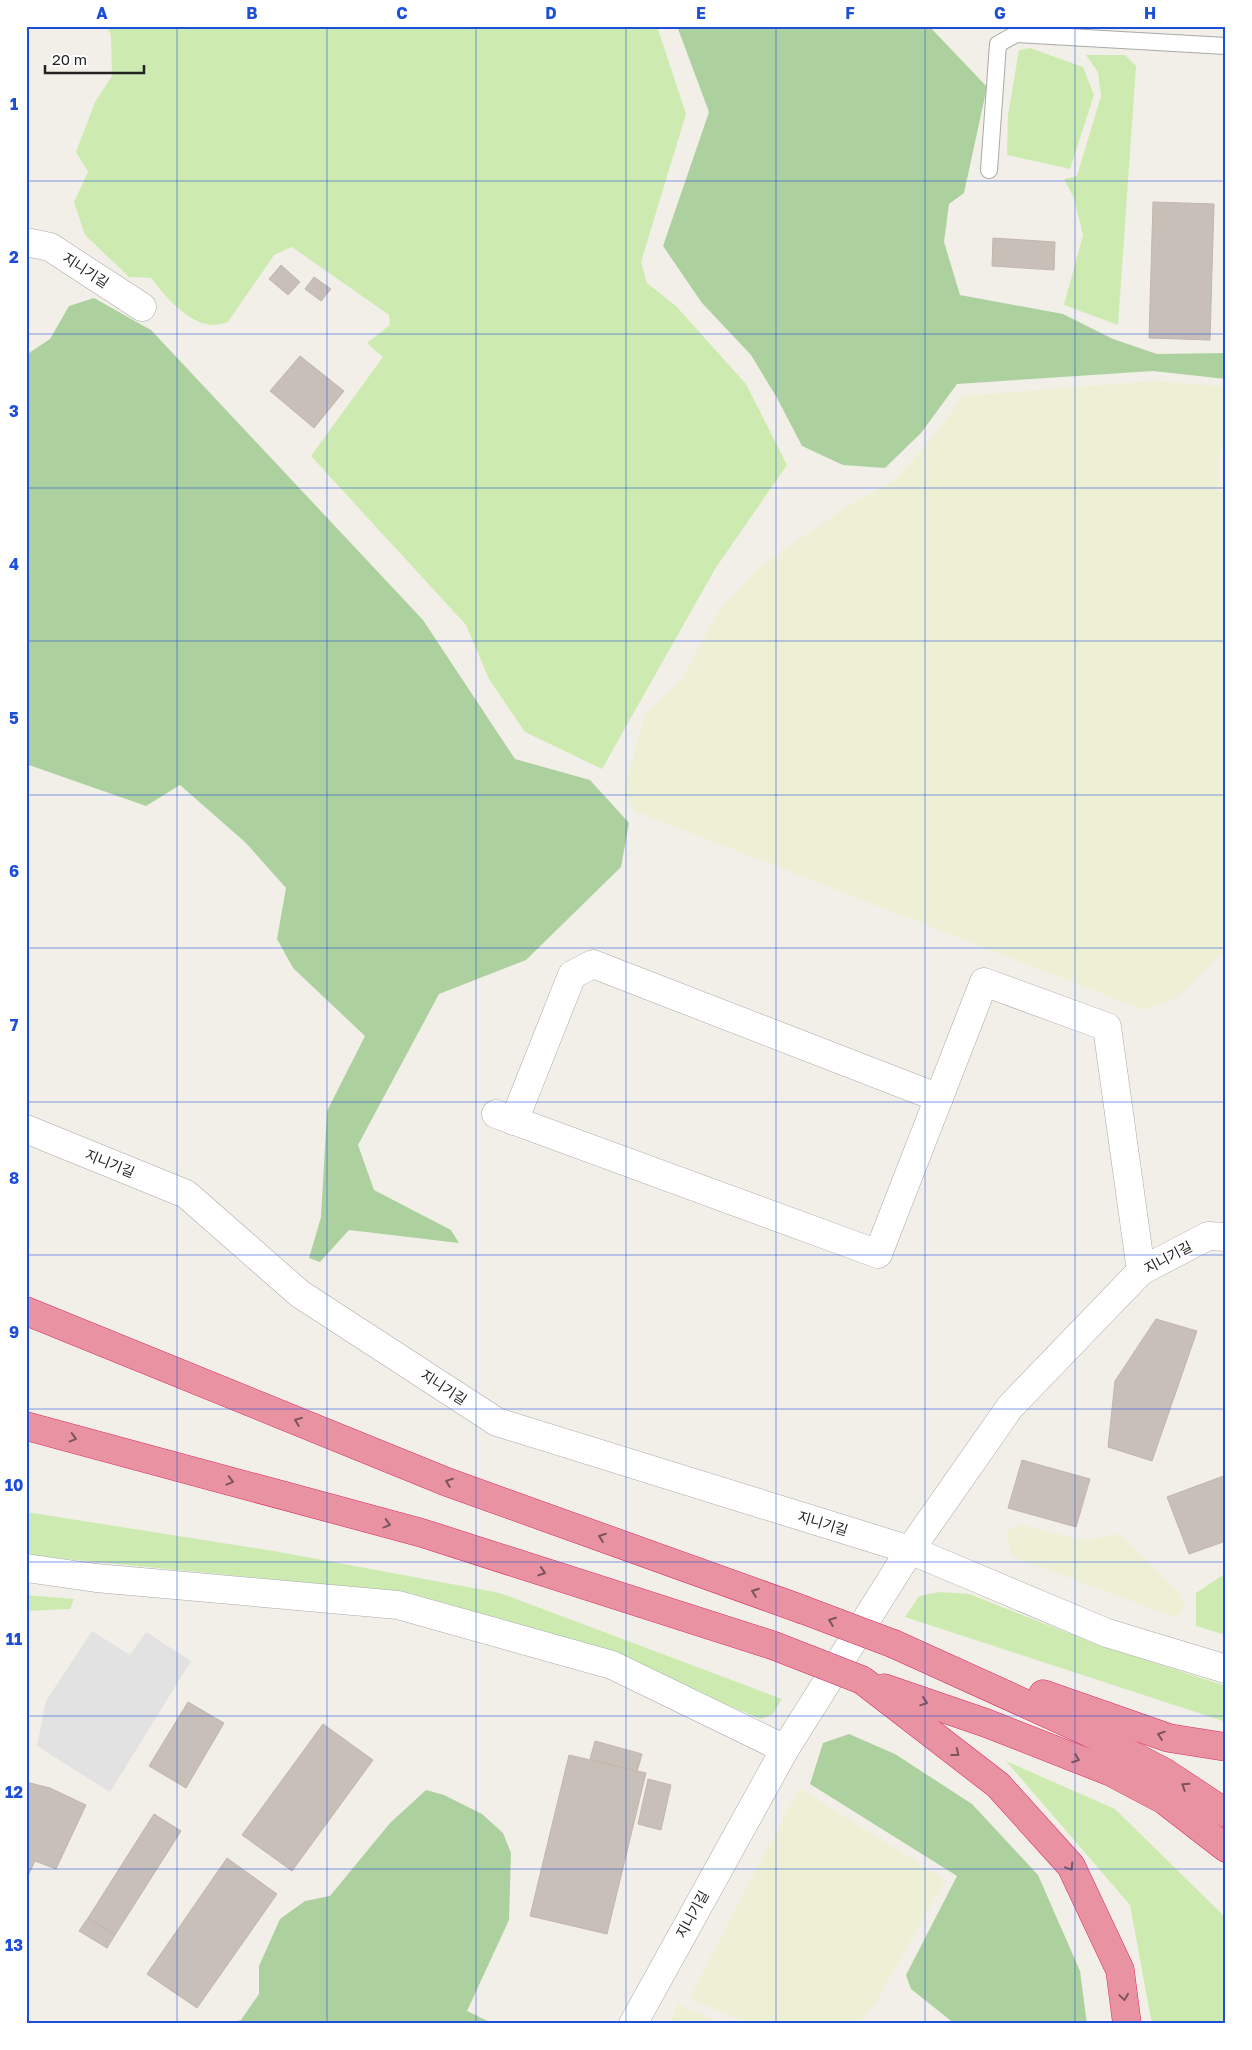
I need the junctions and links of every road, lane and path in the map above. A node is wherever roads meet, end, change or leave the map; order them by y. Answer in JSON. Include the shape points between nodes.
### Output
{"nodes":[{"id":1,"x":1226,"y":46,"type":"edge"},
{"id":2,"x":989,"y":170,"type":"dead end"},
{"id":3,"x":26,"y":242,"type":"edge"},
{"id":4,"x":142,"y":307,"type":"dead end"},
{"id":5,"x":939,"y":1098,"type":"junction"},
{"id":6,"x":26,"y":1129,"type":"edge"},
{"id":7,"x":1226,"y":1236,"type":"edge"},
{"id":8,"x":1141,"y":1271,"type":"junction"},
{"id":9,"x":26,"y":1311,"type":"edge"},
{"id":10,"x":26,"y":1426,"type":"edge"},
{"id":11,"x":910,"y":1550,"type":"junction"},
{"id":12,"x":26,"y":1568,"type":"edge"},
{"id":13,"x":894,"y":1644,"type":"junction"},
{"id":14,"x":1226,"y":1669,"type":"edge"},
{"id":15,"x":862,"y":1680,"type":"junction"},
{"id":16,"x":1226,"y":1747,"type":"edge"},
{"id":17,"x":785,"y":1750,"type":"junction"},
{"id":18,"x":1226,"y":1812,"type":"edge"},
{"id":19,"x":1226,"y":1848,"type":"edge"},
{"id":20,"x":633,"y":2024,"type":"edge"},
{"id":21,"x":1127,"y":2024,"type":"edge"}],
"edges":[{"from":1,"to":2,"type":"lane","via":[[1016,34],[998,44]]},
{"from":3,"to":4,"type":"street","name":"지니기길","via":[[50,247]]},
{"from":5,"to":5,"type":"street","via":[[878,1254],[505,1117],[572,975],[593,964]]},
{"from":5,"to":8,"type":"street","via":[[984,982],[1107,1027]]},
{"from":6,"to":11,"type":"street","name":"지니기길","via":[[186,1194],[300,1294],[498,1422]]},
{"from":7,"to":8,"type":"street","name":"지니기길","via":[[1208,1236]]},
{"from":8,"to":11,"type":"street","name":"지니기길","via":[[1010,1406]]},
{"from":13,"to":9,"type":"highway","one_way":true,"bridge":true,"via":[[447,1482]]},
{"from":10,"to":15,"type":"highway","one_way":true,"bridge":true,"via":[[422,1533],[772,1646]]},
{"from":11,"to":14,"type":"street","name":"지니기길","via":[[1107,1633]]},
{"from":11,"to":17,"type":"street","name":"지니기길"},
{"from":12,"to":17,"type":"street","via":[[96,1578],[398,1605],[612,1665]]},
{"from":16,"to":13,"type":"highway","one_way":true,"via":[[1169,1738]]},
{"from":18,"to":13,"type":"highway","one_way":true,"via":[[1164,1772],[1088,1732]]},
{"from":15,"to":19,"type":"highway","one_way":true,"via":[[986,1723],[1110,1772],[1164,1800]]},
{"from":15,"to":21,"type":"highway","one_way":true,"via":[[998,1785],[1071,1866],[1120,1970]]},
{"from":17,"to":20,"type":"street","name":"지니기길"}]}
